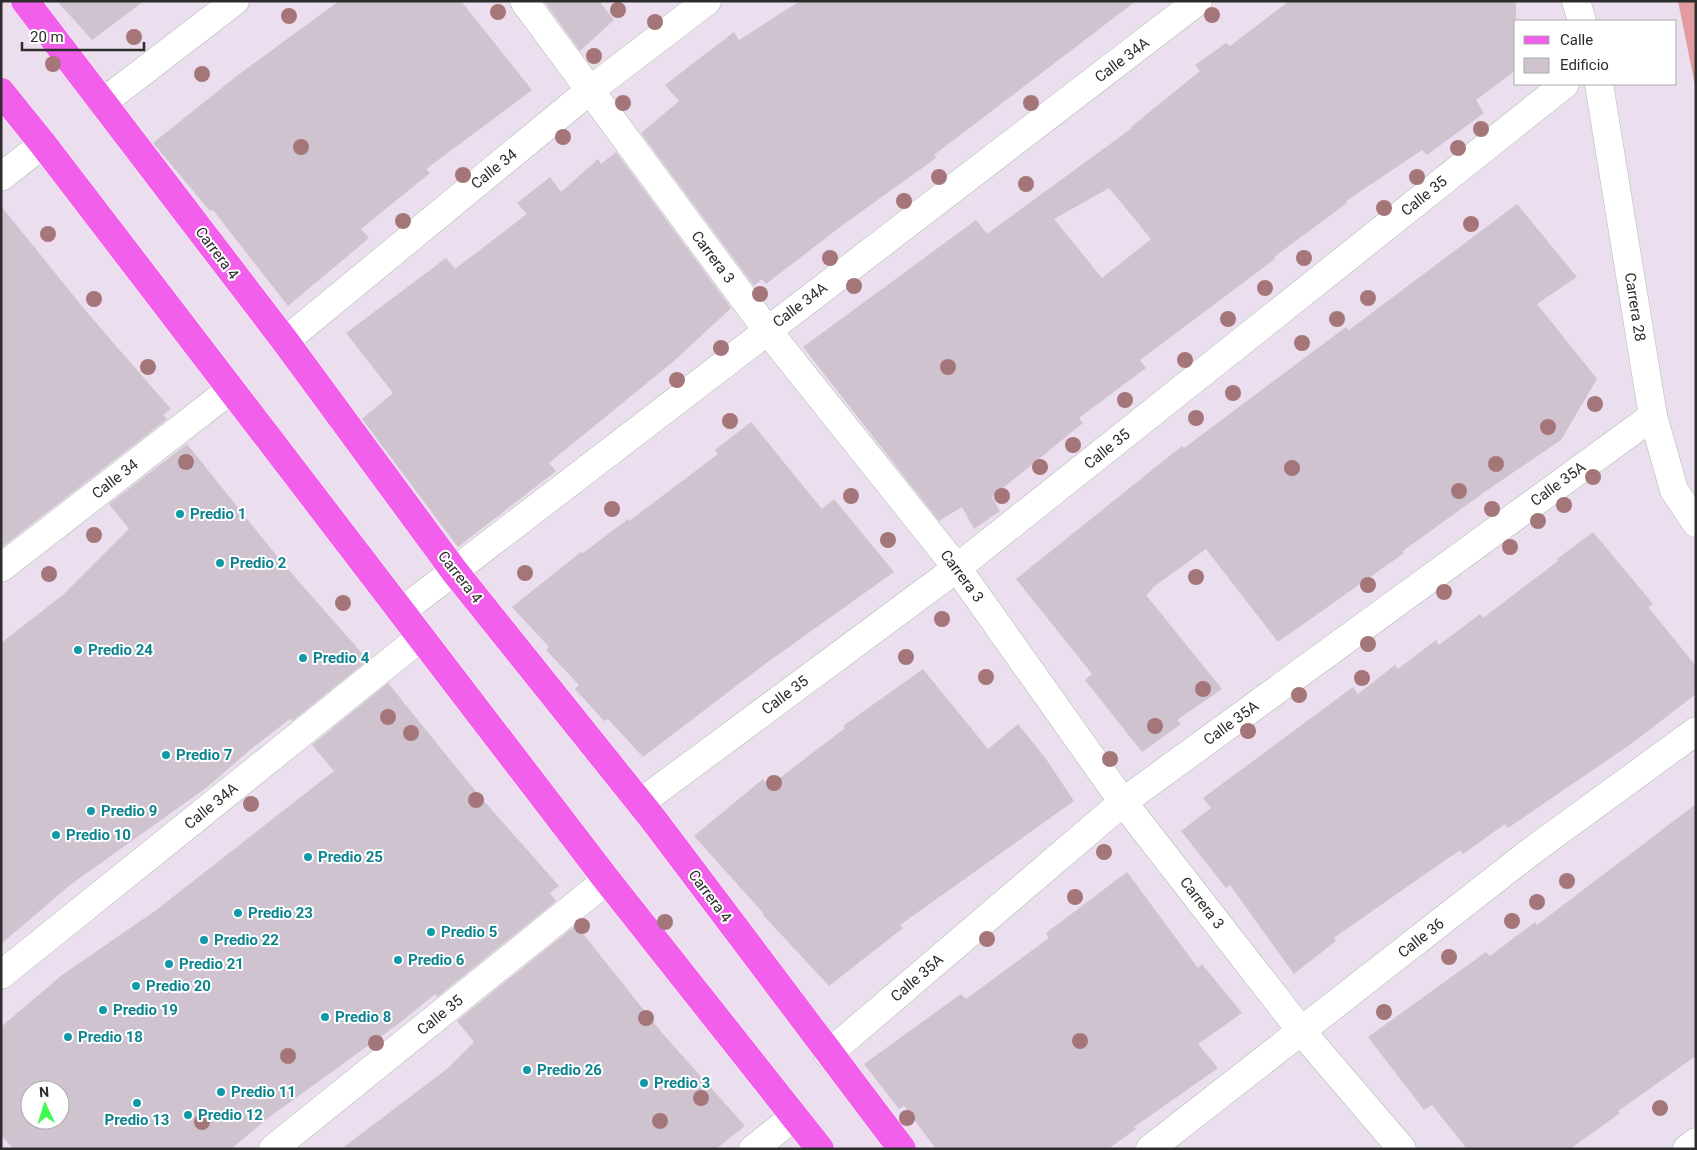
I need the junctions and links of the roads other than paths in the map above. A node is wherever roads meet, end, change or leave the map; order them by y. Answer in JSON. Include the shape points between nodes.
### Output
{"nodes":[{"id":1,"x":25,"y":1,"type":"edge"},
{"id":2,"x":236,"y":1,"type":"edge"},
{"id":3,"x":524,"y":1,"type":"edge"},
{"id":4,"x":707,"y":1,"type":"edge"},
{"id":5,"x":1198,"y":1,"type":"edge"},
{"id":6,"x":1576,"y":1,"type":"edge"},
{"id":7,"x":1582,"y":20,"type":"edge"},
{"id":8,"x":1564,"y":85,"type":"edge"},
{"id":9,"x":1599,"y":85,"type":"edge"},
{"id":10,"x":589,"y":91,"type":"junction"},
{"id":11,"x":1,"y":92,"type":"edge"},
{"id":12,"x":102,"y":103,"type":"junction"},
{"id":13,"x":43,"y":144,"type":"junction"},
{"id":14,"x":1,"y":177,"type":"edge"},
{"id":15,"x":767,"y":330,"type":"junction"},
{"id":16,"x":285,"y":341,"type":"junction"},
{"id":17,"x":230,"y":390,"type":"junction"},
{"id":18,"x":1653,"y":416,"type":"junction"},
{"id":19,"x":1696,"y":523,"type":"edge"},
{"id":20,"x":1,"y":568,"type":"edge"},
{"id":21,"x":957,"y":568,"type":"junction"},
{"id":22,"x":455,"y":572,"type":"junction"},
{"id":23,"x":402,"y":612,"type":"junction"},
{"id":24,"x":421,"y":636,"type":"junction"},
{"id":25,"x":1696,"y":731,"type":"edge"},
{"id":26,"x":1123,"y":802,"type":"junction"},
{"id":27,"x":640,"y":803,"type":"junction"},
{"id":28,"x":607,"y":880,"type":"junction"},
{"id":29,"x":1,"y":975,"type":"edge"},
{"id":30,"x":1302,"y":1032,"type":"junction"},
{"id":31,"x":828,"y":1054,"type":"junction"},
{"id":32,"x":794,"y":1117,"type":"junction"},
{"id":33,"x":1696,"y":1142,"type":"edge"},
{"id":34,"x":274,"y":1149,"type":"edge"},
{"id":35,"x":753,"y":1149,"type":"edge"},
{"id":36,"x":820,"y":1149,"type":"edge"},
{"id":37,"x":902,"y":1149,"type":"edge"},
{"id":38,"x":1150,"y":1149,"type":"edge"},
{"id":39,"x":1402,"y":1149,"type":"edge"},
{"id":40,"x":1687,"y":1149,"type":"edge"}],
"edges":[{"from":1,"to":12,"type":"main road","name":"Carrera 4"},
{"from":2,"to":12,"type":"street"},
{"from":3,"to":10,"type":"street","name":"Carrera 3"},
{"from":4,"to":10,"type":"street","name":"Calle 34"},
{"from":5,"to":15,"type":"street","name":"Calle 34A"},
{"from":6,"to":7,"type":"street"},
{"from":8,"to":21,"type":"street","name":"Calle 35"},
{"from":9,"to":18,"type":"street","name":"Carrera 28"},
{"from":10,"to":15,"type":"street","name":"Carrera 3"},
{"from":10,"to":16,"type":"street","name":"Calle 34"},
{"from":11,"to":13,"type":"main road"},
{"from":12,"to":16,"type":"main road","name":"Carrera 4"},
{"from":13,"to":14,"type":"street"},
{"from":13,"to":17,"type":"main road"},
{"from":15,"to":21,"type":"street","name":"Carrera 3"},
{"from":15,"to":22,"type":"street","name":"Calle 34A"},
{"from":16,"to":22,"type":"main road","name":"Carrera 4"},
{"from":17,"to":20,"type":"street","name":"Calle 34"},
{"from":17,"to":23,"type":"main road"},
{"from":18,"to":19,"type":"street","name":"Carrera 28","via":[[1674,490]]},
{"from":18,"to":26,"type":"street","name":"Calle 35A"},
{"from":21,"to":26,"type":"street","name":"Carrera 3"},
{"from":21,"to":27,"type":"street","name":"Calle 35"},
{"from":22,"to":23,"type":"street","name":"Calle 34A"},
{"from":22,"to":27,"type":"main road","name":"Carrera 4"},
{"from":23,"to":24,"type":"main road"},
{"from":24,"to":28,"type":"main road"},
{"from":24,"to":29,"type":"street","name":"Calle 34A"},
{"from":25,"to":30,"type":"street","name":"Calle 36","via":[[1529,852]]},
{"from":26,"to":30,"type":"street","name":"Carrera 3"},
{"from":26,"to":31,"type":"street","name":"Calle 35A"},
{"from":27,"to":31,"type":"main road","name":"Carrera 4"},
{"from":28,"to":32,"type":"main road"},
{"from":28,"to":34,"type":"street","name":"Calle 35"},
{"from":30,"to":38,"type":"street","name":"Calle 36"},
{"from":30,"to":39,"type":"street","name":"Carrera 3"},
{"from":31,"to":37,"type":"main road","name":"Carrera 4"},
{"from":32,"to":35,"type":"street"},
{"from":32,"to":36,"type":"main road"},
{"from":33,"to":40,"type":"street"}]}
